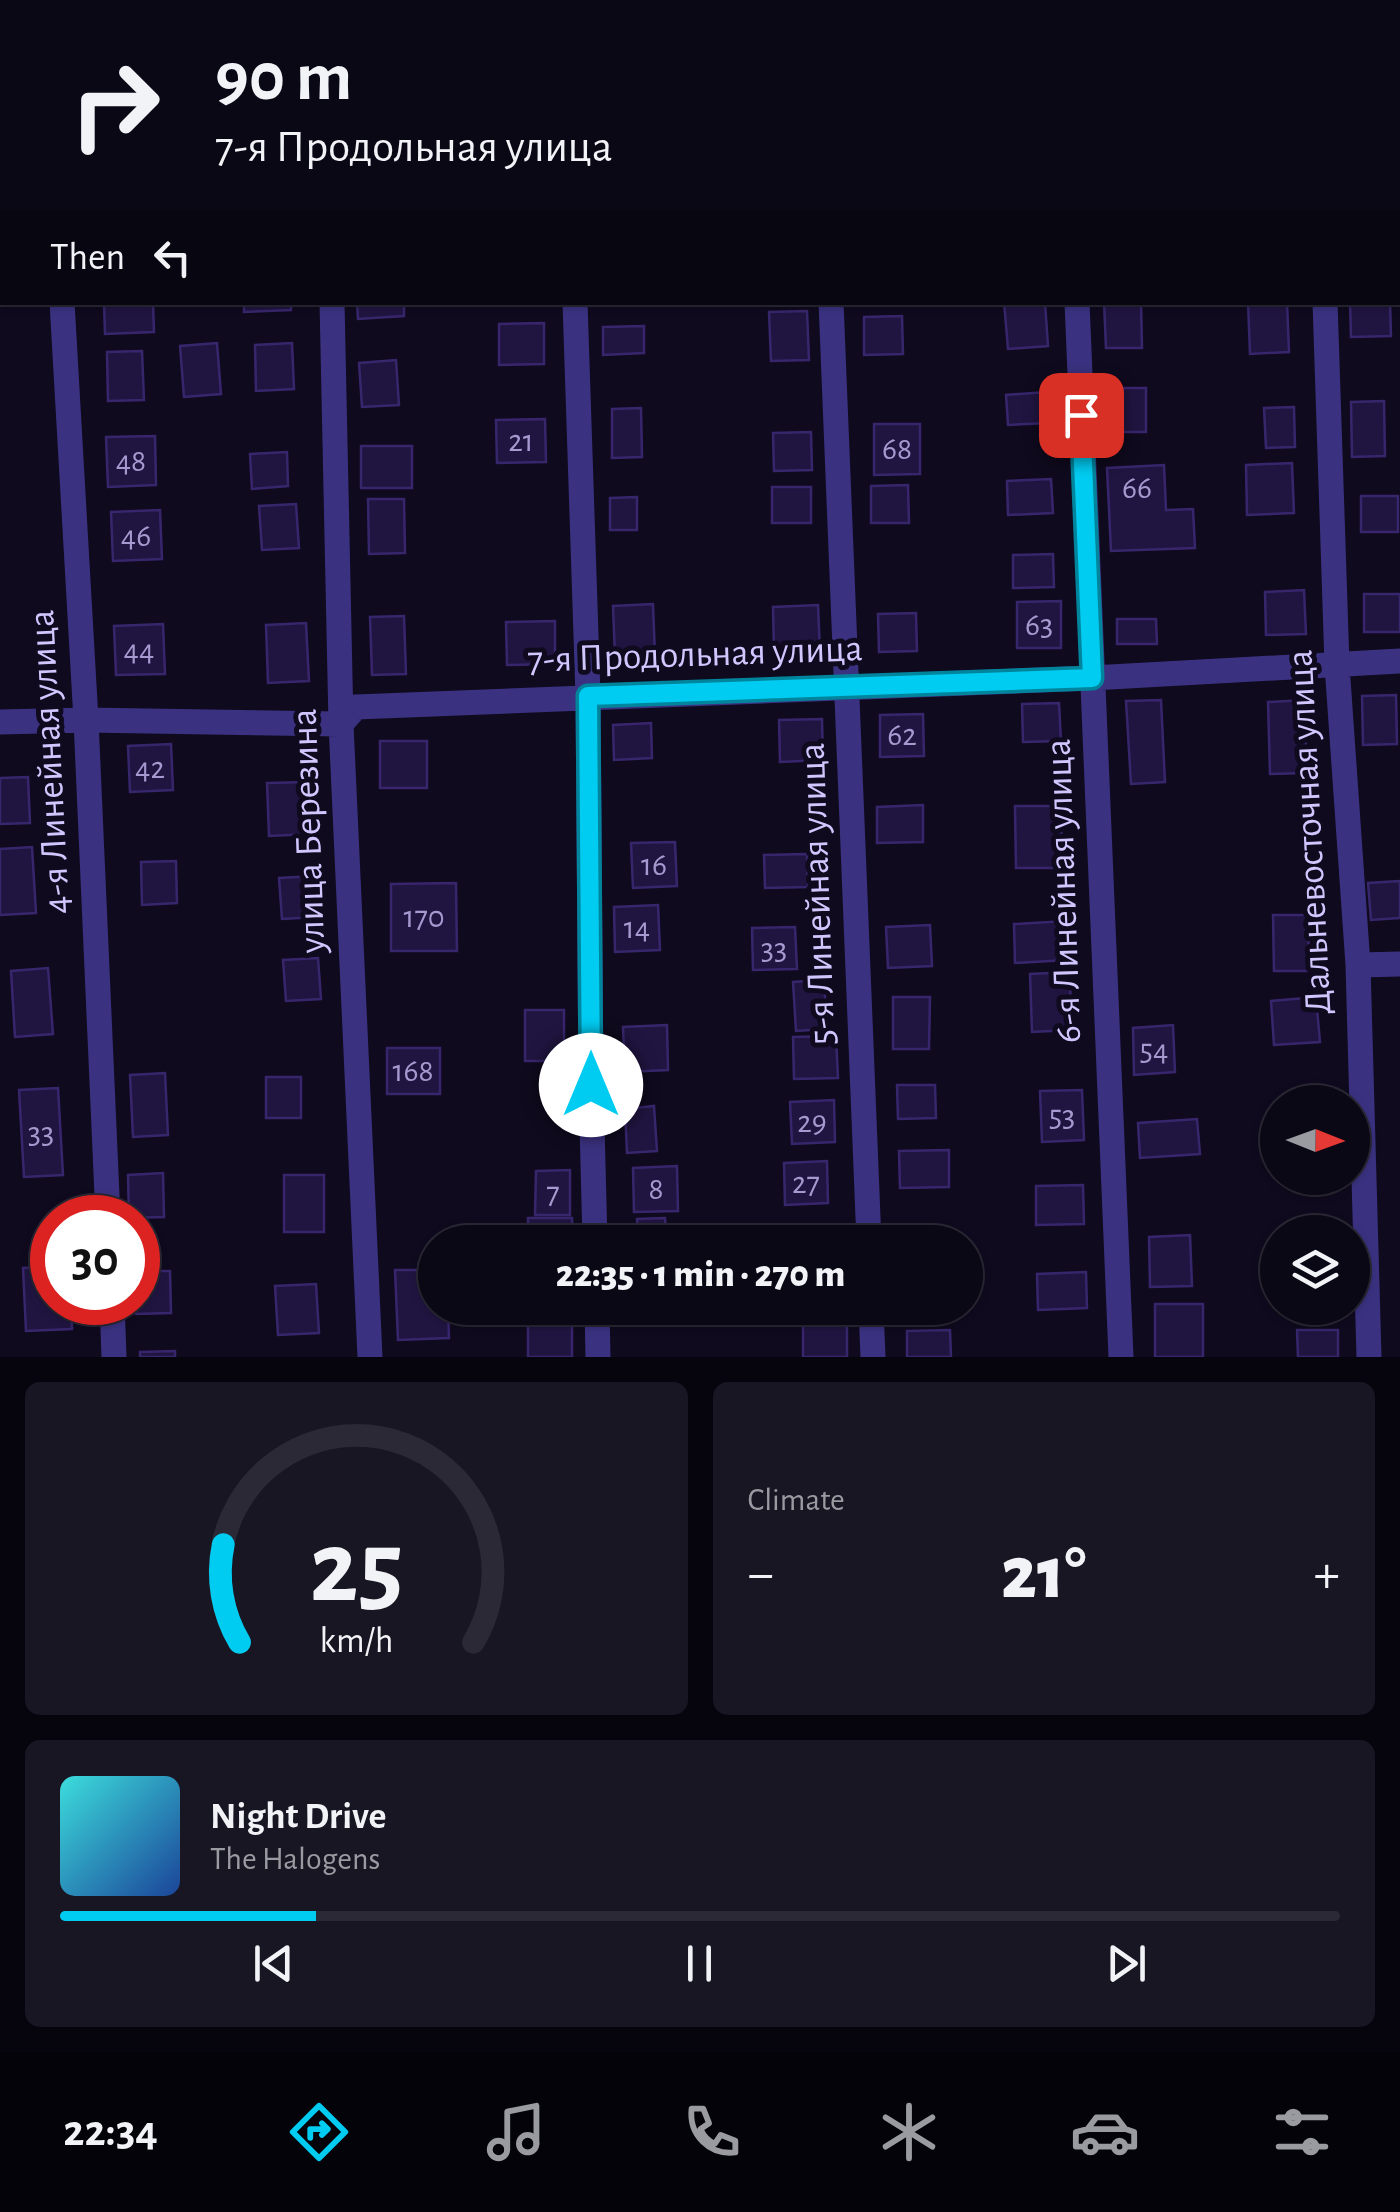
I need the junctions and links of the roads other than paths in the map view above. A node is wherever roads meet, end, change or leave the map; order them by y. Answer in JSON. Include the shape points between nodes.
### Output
{"nodes":[{"id":1,"x":62,"y":305,"type":"edge"},
{"id":2,"x":332,"y":305,"type":"edge"},
{"id":3,"x":575,"y":305,"type":"edge"},
{"id":4,"x":832,"y":305,"type":"edge"},
{"id":5,"x":1076,"y":305,"type":"edge"},
{"id":6,"x":1324,"y":305,"type":"edge"},
{"id":7,"x":1400,"y":661,"type":"edge"},
{"id":8,"x":1337,"y":665,"type":"junction"},
{"id":9,"x":1092,"y":678,"type":"junction"},
{"id":10,"x":848,"y":686,"type":"junction"},
{"id":11,"x":588,"y":696,"type":"junction"},
{"id":12,"x":86,"y":720,"type":"junction"},
{"id":13,"x":0,"y":722,"type":"edge"},
{"id":14,"x":341,"y":724,"type":"junction"},
{"id":15,"x":1400,"y":964,"type":"edge"},
{"id":16,"x":1358,"y":965,"type":"junction"},
{"id":17,"x":107,"y":1195,"type":"edge"},
{"id":18,"x":595,"y":1225,"type":"edge"},
{"id":19,"x":868,"y":1225,"type":"edge"},
{"id":20,"x":113,"y":1325,"type":"edge"},
{"id":21,"x":597,"y":1325,"type":"edge"},
{"id":22,"x":872,"y":1325,"type":"edge"},
{"id":23,"x":114,"y":1357,"type":"edge"},
{"id":24,"x":370,"y":1357,"type":"edge"},
{"id":25,"x":598,"y":1357,"type":"edge"},
{"id":26,"x":873,"y":1357,"type":"edge"},
{"id":27,"x":1121,"y":1357,"type":"edge"},
{"id":28,"x":1368,"y":1357,"type":"edge"}],
"edges":[{"from":1,"to":12,"type":"street","name":"4-я Линейная улица"},
{"from":2,"to":14,"type":"street","name":"улица Березина"},
{"from":3,"to":11,"type":"street"},
{"from":4,"to":10,"type":"street","name":"5-я Линейная улица"},
{"from":5,"to":9,"type":"street","name":"6-я Линейная улица"},
{"from":6,"to":8,"type":"street","name":"Дальневосточная улица"},
{"from":7,"to":8,"type":"street","name":"7-я Продольная улица"},
{"from":8,"to":9,"type":"street","name":"7-я Продольная улица"},
{"from":8,"to":16,"type":"street","name":"Дальневосточная улица"},
{"from":9,"to":10,"type":"street","name":"7-я Продольная улица"},
{"from":9,"to":27,"type":"street","name":"6-я Линейная улица"},
{"from":10,"to":11,"type":"street","name":"7-я Продольная улица"},
{"from":10,"to":19,"type":"street","name":"5-я Линейная улица"},
{"from":11,"to":14,"type":"street","name":"7-я Продольная улица","via":[[356,707]]},
{"from":11,"to":18,"type":"street"},
{"from":12,"to":13,"type":"street","name":"7-я Продольная улица"},
{"from":12,"to":14,"type":"street","name":"7-я Продольная улица"},
{"from":12,"to":17,"type":"street","name":"4-я Линейная улица"},
{"from":14,"to":24,"type":"street","name":"улица Березина"},
{"from":15,"to":16,"type":"street"},
{"from":16,"to":28,"type":"street","name":"Дальневосточная улица"},
{"from":20,"to":23,"type":"street"},
{"from":21,"to":25,"type":"street"},
{"from":22,"to":26,"type":"street"}]}
